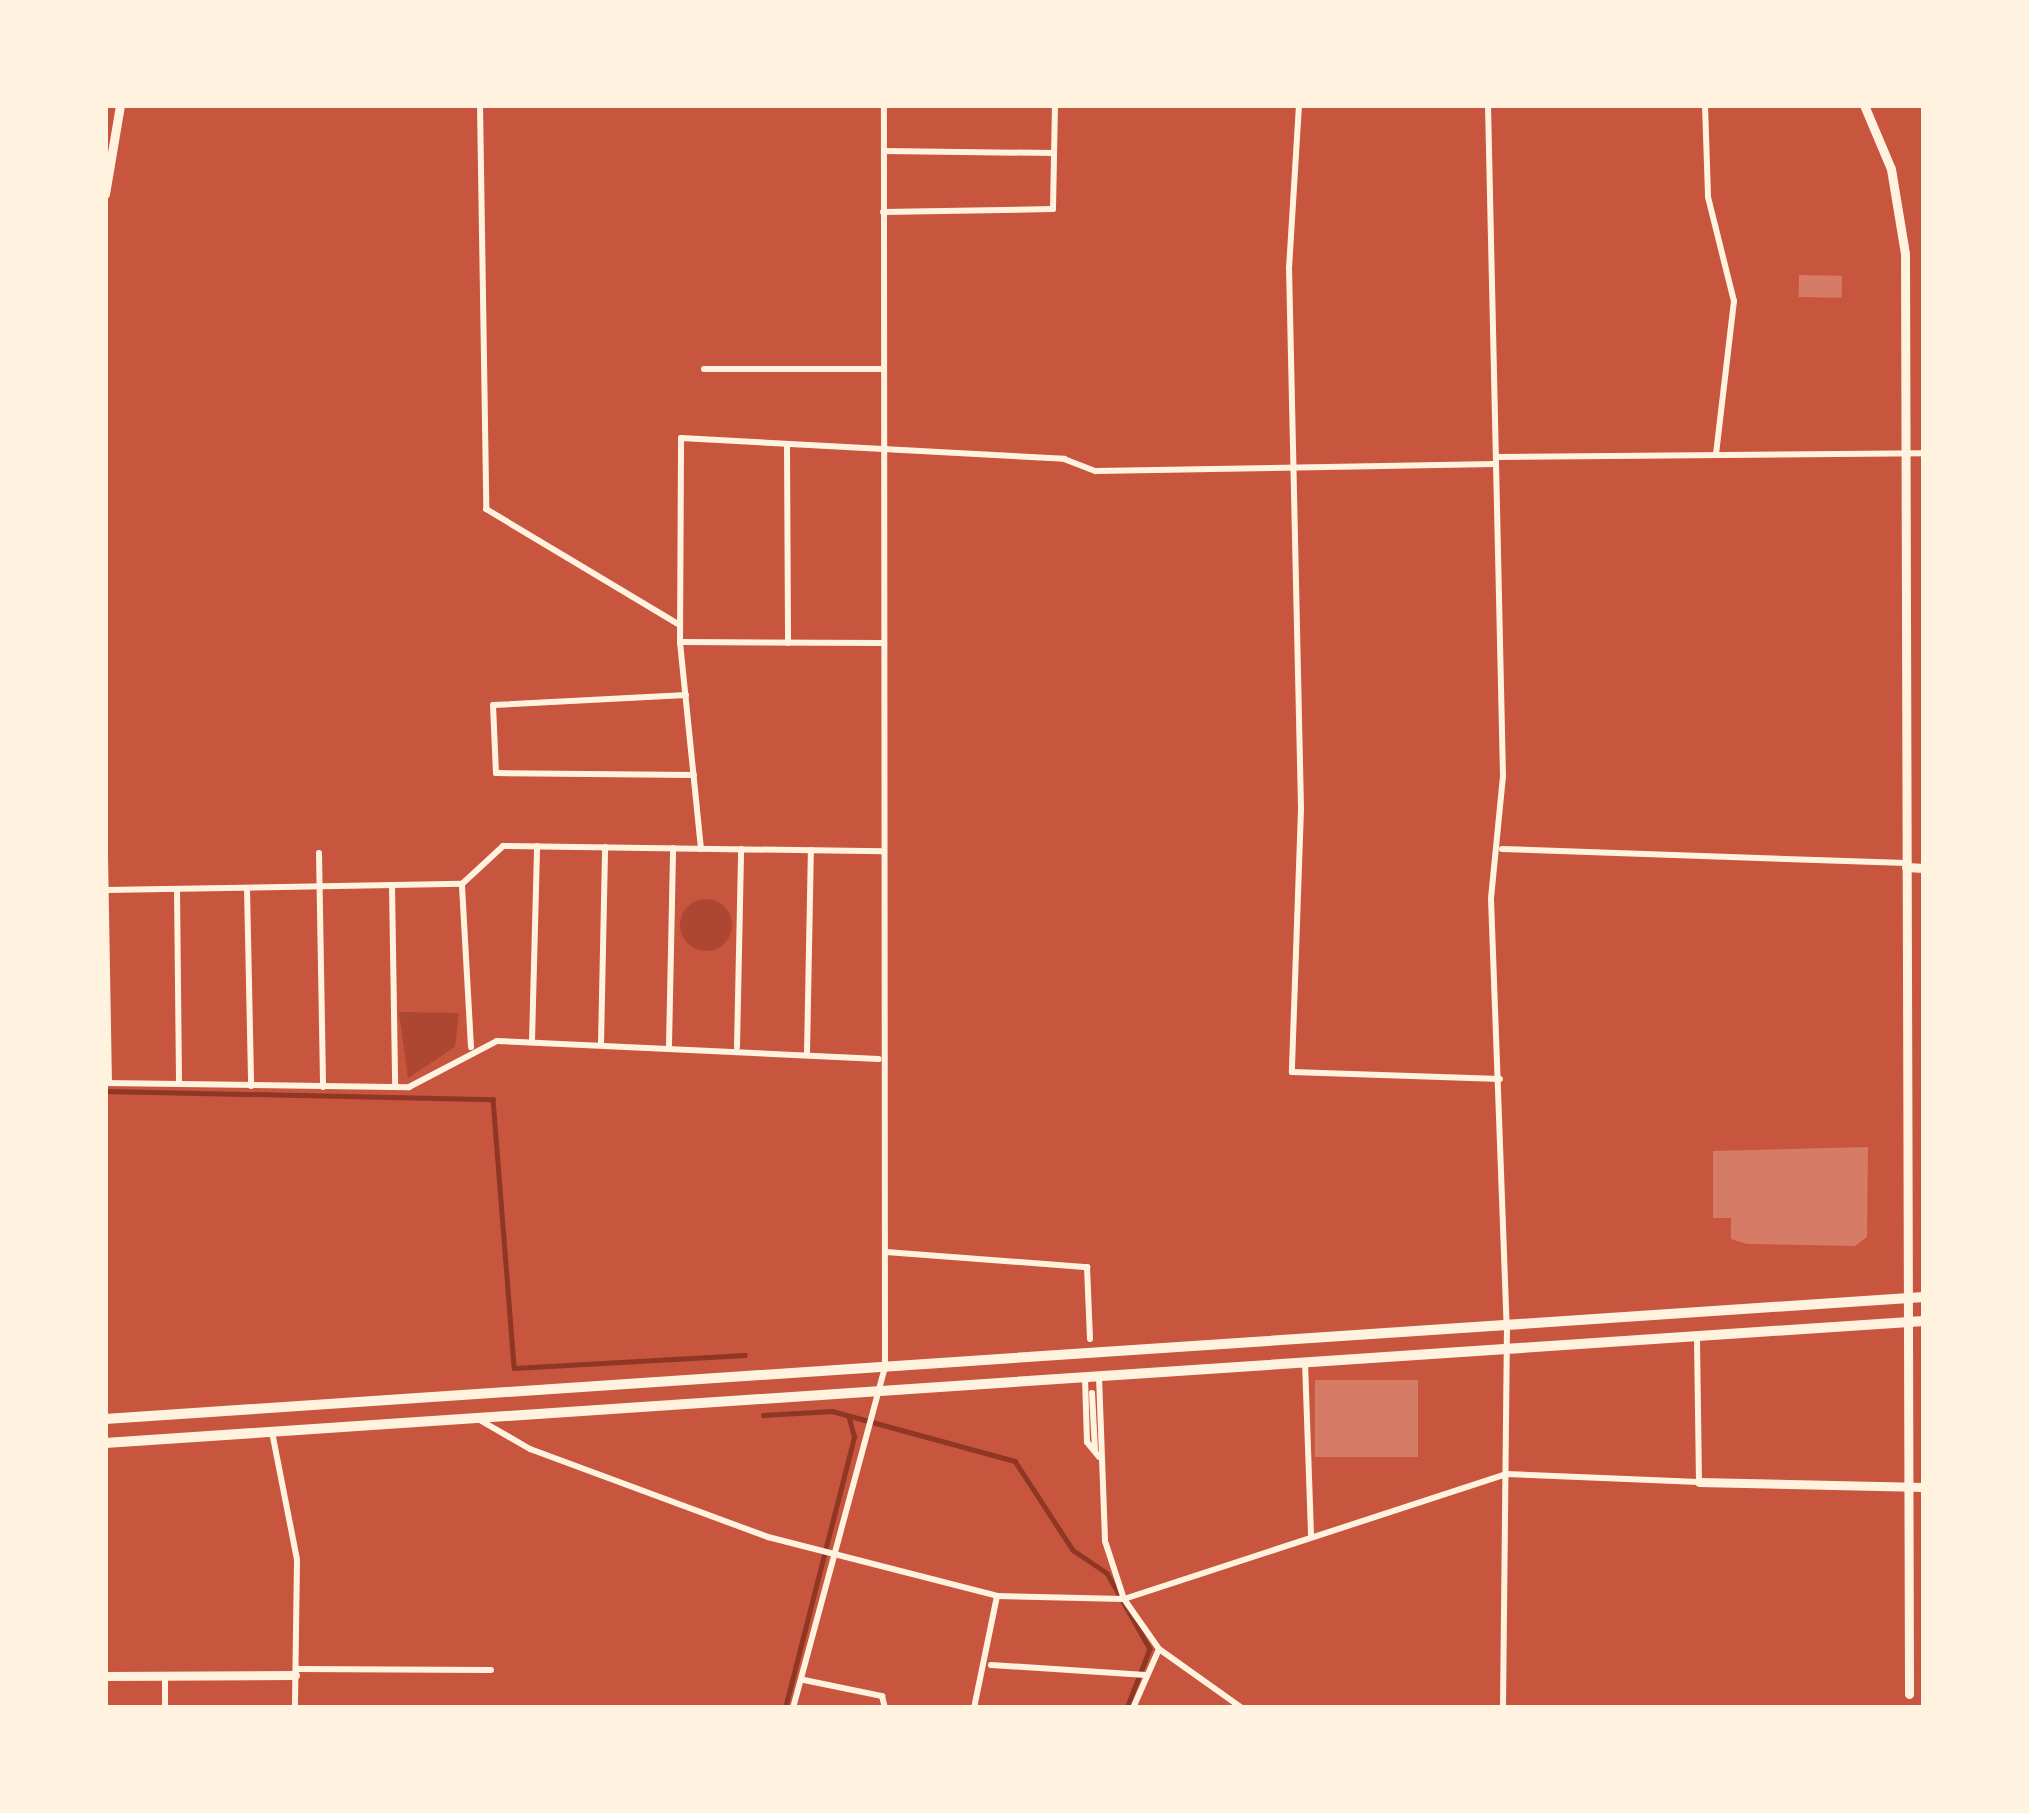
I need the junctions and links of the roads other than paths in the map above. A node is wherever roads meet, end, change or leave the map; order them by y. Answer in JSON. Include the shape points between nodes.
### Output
{"nodes":[{"id":1,"x":119,"y":105,"type":"edge"},
{"id":2,"x":480,"y":105,"type":"edge"},
{"id":3,"x":884,"y":105,"type":"edge"},
{"id":4,"x":1055,"y":105,"type":"edge"},
{"id":5,"x":1299,"y":105,"type":"edge"},
{"id":6,"x":1489,"y":105,"type":"edge"},
{"id":7,"x":1705,"y":105,"type":"edge"},
{"id":8,"x":1864,"y":105,"type":"edge"},
{"id":9,"x":884,"y":152,"type":"junction"},
{"id":10,"x":1054,"y":153,"type":"junction"},
{"id":11,"x":105,"y":194,"type":"edge"},
{"id":12,"x":883,"y":212,"type":"junction"},
{"id":13,"x":704,"y":369,"type":"dead end"},
{"id":14,"x":881,"y":369,"type":"junction"},
{"id":15,"x":787,"y":445,"type":"junction"},
{"id":16,"x":880,"y":451,"type":"junction"},
{"id":17,"x":1905,"y":453,"type":"junction"},
{"id":18,"x":1924,"y":453,"type":"edge"},
{"id":19,"x":1715,"y":455,"type":"junction"},
{"id":20,"x":1289,"y":461,"type":"junction"},
{"id":21,"x":1495,"y":461,"type":"junction"},
{"id":22,"x":680,"y":625,"type":"junction"},
{"id":23,"x":680,"y":641,"type":"junction"},
{"id":24,"x":788,"y":643,"type":"junction"},
{"id":25,"x":883,"y":644,"type":"junction"},
{"id":26,"x":686,"y":695,"type":"junction"},
{"id":27,"x":694,"y":775,"type":"junction"},
{"id":28,"x":537,"y":847,"type":"junction"},
{"id":29,"x":605,"y":847,"type":"junction"},
{"id":30,"x":674,"y":848,"type":"junction"},
{"id":31,"x":701,"y":849,"type":"junction"},
{"id":32,"x":741,"y":849,"type":"junction"},
{"id":33,"x":1500,"y":849,"type":"junction"},
{"id":34,"x":811,"y":850,"type":"junction"},
{"id":35,"x":883,"y":851,"type":"junction"},
{"id":36,"x":319,"y":853,"type":"dead end"},
{"id":37,"x":105,"y":855,"type":"edge"},
{"id":38,"x":1906,"y":865,"type":"junction"},
{"id":39,"x":1924,"y":868,"type":"edge"},
{"id":40,"x":462,"y":884,"type":"junction"},
{"id":41,"x":392,"y":885,"type":"junction"},
{"id":42,"x":320,"y":886,"type":"junction"},
{"id":43,"x":248,"y":888,"type":"junction"},
{"id":44,"x":177,"y":889,"type":"junction"},
{"id":45,"x":106,"y":890,"type":"edge"},
{"id":46,"x":532,"y":1042,"type":"junction"},
{"id":47,"x":601,"y":1044,"type":"junction"},
{"id":48,"x":471,"y":1046,"type":"junction"},
{"id":49,"x":669,"y":1046,"type":"junction"},
{"id":50,"x":737,"y":1047,"type":"junction"},
{"id":51,"x":807,"y":1053,"type":"junction"},
{"id":52,"x":879,"y":1059,"type":"junction"},
{"id":53,"x":1500,"y":1079,"type":"junction"},
{"id":54,"x":107,"y":1083,"type":"edge"},
{"id":55,"x":179,"y":1085,"type":"junction"},
{"id":56,"x":251,"y":1086,"type":"junction"},
{"id":57,"x":323,"y":1087,"type":"junction"},
{"id":58,"x":394,"y":1088,"type":"junction"},
{"id":59,"x":886,"y":1252,"type":"junction"},
{"id":60,"x":1924,"y":1297,"type":"edge"},
{"id":61,"x":1906,"y":1298,"type":"junction"},
{"id":62,"x":1907,"y":1322,"type":"junction"},
{"id":63,"x":1924,"y":1322,"type":"edge"},
{"id":64,"x":1507,"y":1326,"type":"junction"},
{"id":65,"x":1697,"y":1336,"type":"junction"},
{"id":66,"x":1090,"y":1339,"type":"dead end"},
{"id":67,"x":1507,"y":1349,"type":"junction"},
{"id":68,"x":1305,"y":1362,"type":"junction"},
{"id":69,"x":885,"y":1367,"type":"junction"},
{"id":70,"x":1084,"y":1376,"type":"junction"},
{"id":71,"x":1100,"y":1376,"type":"junction"},
{"id":72,"x":882,"y":1390,"type":"junction"},
{"id":73,"x":1092,"y":1393,"type":"dead end"},
{"id":74,"x":474,"y":1416,"type":"junction"},
{"id":75,"x":105,"y":1419,"type":"edge"},
{"id":76,"x":271,"y":1428,"type":"junction"},
{"id":77,"x":105,"y":1443,"type":"edge"},
{"id":78,"x":1095,"y":1451,"type":"junction"},
{"id":79,"x":1101,"y":1459,"type":"junction"},
{"id":80,"x":1507,"y":1474,"type":"junction"},
{"id":81,"x":1699,"y":1482,"type":"junction"},
{"id":82,"x":1924,"y":1487,"type":"edge"},
{"id":83,"x":1906,"y":1488,"type":"junction"},
{"id":84,"x":1311,"y":1536,"type":"junction"},
{"id":85,"x":835,"y":1549,"type":"junction"},
{"id":86,"x":997,"y":1596,"type":"junction"},
{"id":87,"x":1124,"y":1599,"type":"junction"},
{"id":88,"x":1159,"y":1649,"type":"junction"},
{"id":89,"x":991,"y":1665,"type":"junction"},
{"id":90,"x":491,"y":1670,"type":"dead end"},
{"id":91,"x":295,"y":1672,"type":"junction"},
{"id":92,"x":1146,"y":1675,"type":"junction"},
{"id":93,"x":105,"y":1676,"type":"edge"},
{"id":94,"x":165,"y":1676,"type":"junction"},
{"id":95,"x":804,"y":1680,"type":"junction"},
{"id":96,"x":1909,"y":1694,"type":"dead end"},
{"id":97,"x":165,"y":1708,"type":"edge"},
{"id":98,"x":296,"y":1708,"type":"edge"},
{"id":99,"x":793,"y":1708,"type":"edge"},
{"id":100,"x":885,"y":1708,"type":"edge"},
{"id":101,"x":974,"y":1708,"type":"edge"},
{"id":102,"x":1133,"y":1708,"type":"edge"},
{"id":103,"x":1242,"y":1708,"type":"edge"},
{"id":104,"x":1503,"y":1708,"type":"edge"}],
"edges":[{"from":1,"to":11,"type":"street"},
{"from":2,"to":22,"type":"street","via":[[486,509]]},
{"from":3,"to":9,"type":"street"},
{"from":4,"to":10,"type":"street"},
{"from":5,"to":20,"type":"street"},
{"from":6,"to":21,"type":"street"},
{"from":7,"to":19,"type":"street","via":[[1708,196],[1734,301]]},
{"from":8,"to":17,"type":"street","via":[[1903,224]]},
{"from":9,"to":10,"type":"street"},
{"from":9,"to":12,"type":"street"},
{"from":10,"to":12,"type":"street","via":[[1053,209]]},
{"from":12,"to":14,"type":"street"},
{"from":13,"to":14,"type":"street"},
{"from":14,"to":16,"type":"street"},
{"from":15,"to":16,"type":"street"},
{"from":15,"to":22,"type":"street","via":[[682,438]]},
{"from":15,"to":24,"type":"street"},
{"from":16,"to":20,"type":"street","via":[[1096,471]]},
{"from":16,"to":25,"type":"street"},
{"from":17,"to":18,"type":"street"},
{"from":17,"to":19,"type":"street"},
{"from":17,"to":38,"type":"street"},
{"from":19,"to":21,"type":"street"},
{"from":20,"to":21,"type":"street"},
{"from":20,"to":53,"type":"street","via":[[1301,809],[1292,1072]]},
{"from":21,"to":33,"type":"street"},
{"from":22,"to":23,"type":"street"},
{"from":23,"to":24,"type":"street"},
{"from":23,"to":26,"type":"street"},
{"from":24,"to":25,"type":"street"},
{"from":25,"to":35,"type":"street"},
{"from":26,"to":27,"type":"street"},
{"from":26,"to":27,"type":"street","via":[[494,705],[496,772]]},
{"from":27,"to":31,"type":"street"},
{"from":28,"to":29,"type":"street"},
{"from":28,"to":40,"type":"street","via":[[503,846]]},
{"from":28,"to":46,"type":"street"},
{"from":29,"to":30,"type":"street"},
{"from":29,"to":47,"type":"street"},
{"from":30,"to":31,"type":"street"},
{"from":30,"to":49,"type":"street"},
{"from":31,"to":32,"type":"street"},
{"from":32,"to":34,"type":"street"},
{"from":32,"to":50,"type":"street"},
{"from":33,"to":38,"type":"street"},
{"from":33,"to":53,"type":"street","via":[[1492,899]]},
{"from":34,"to":35,"type":"street"},
{"from":34,"to":51,"type":"street"},
{"from":35,"to":52,"type":"street"},
{"from":36,"to":42,"type":"street"},
{"from":37,"to":45,"type":"street"},
{"from":38,"to":39,"type":"street"},
{"from":38,"to":61,"type":"street"},
{"from":40,"to":41,"type":"street"},
{"from":40,"to":48,"type":"street"},
{"from":41,"to":42,"type":"street"},
{"from":41,"to":58,"type":"street"},
{"from":42,"to":43,"type":"street"},
{"from":42,"to":57,"type":"street"},
{"from":43,"to":44,"type":"street"},
{"from":43,"to":56,"type":"street"},
{"from":44,"to":45,"type":"street"},
{"from":44,"to":55,"type":"street"},
{"from":45,"to":54,"type":"street"},
{"from":46,"to":47,"type":"street"},
{"from":46,"to":48,"type":"street"},
{"from":47,"to":49,"type":"street"},
{"from":48,"to":58,"type":"street"},
{"from":49,"to":50,"type":"street"},
{"from":50,"to":51,"type":"street"},
{"from":51,"to":52,"type":"street"},
{"from":52,"to":59,"type":"street"},
{"from":53,"to":64,"type":"street"},
{"from":54,"to":55,"type":"street"},
{"from":55,"to":56,"type":"street"},
{"from":56,"to":57,"type":"street"},
{"from":57,"to":58,"type":"street"},
{"from":59,"to":66,"type":"street","via":[[1087,1267]]},
{"from":59,"to":69,"type":"street"},
{"from":60,"to":61,"type":"highway"},
{"from":61,"to":62,"type":"street"},
{"from":61,"to":64,"type":"highway"},
{"from":62,"to":63,"type":"highway"},
{"from":62,"to":65,"type":"highway"},
{"from":62,"to":83,"type":"street"},
{"from":64,"to":67,"type":"street"},
{"from":64,"to":69,"type":"highway"},
{"from":65,"to":67,"type":"highway"},
{"from":65,"to":81,"type":"street"},
{"from":67,"to":68,"type":"highway"},
{"from":67,"to":80,"type":"street"},
{"from":68,"to":71,"type":"highway"},
{"from":68,"to":84,"type":"street"},
{"from":69,"to":72,"type":"street"},
{"from":69,"to":75,"type":"highway"},
{"from":70,"to":71,"type":"highway"},
{"from":70,"to":72,"type":"highway"},
{"from":70,"to":78,"type":"street"},
{"from":71,"to":79,"type":"street"},
{"from":72,"to":74,"type":"highway"},
{"from":72,"to":85,"type":"street"},
{"from":73,"to":78,"type":"street"},
{"from":74,"to":76,"type":"highway"},
{"from":74,"to":85,"type":"street","via":[[562,1462],[768,1537]]},
{"from":76,"to":77,"type":"highway"},
{"from":76,"to":91,"type":"street","via":[[297,1560]]},
{"from":78,"to":79,"type":"street"},
{"from":79,"to":87,"type":"street","via":[[1105,1541]]},
{"from":80,"to":81,"type":"street"},
{"from":80,"to":84,"type":"street"},
{"from":80,"to":104,"type":"street"},
{"from":81,"to":83,"type":"street"},
{"from":82,"to":83,"type":"street"},
{"from":83,"to":96,"type":"street"},
{"from":84,"to":87,"type":"street"},
{"from":85,"to":86,"type":"street"},
{"from":85,"to":95,"type":"street"},
{"from":86,"to":87,"type":"street"},
{"from":86,"to":89,"type":"street"},
{"from":87,"to":88,"type":"street"},
{"from":88,"to":92,"type":"street"},
{"from":88,"to":103,"type":"street"},
{"from":89,"to":92,"type":"street"},
{"from":89,"to":101,"type":"street"},
{"from":90,"to":91,"type":"street"},
{"from":91,"to":94,"type":"street"},
{"from":91,"to":98,"type":"street"},
{"from":92,"to":102,"type":"street"},
{"from":93,"to":94,"type":"street"},
{"from":94,"to":97,"type":"street"},
{"from":95,"to":99,"type":"street"},
{"from":95,"to":100,"type":"street","via":[[882,1696]]}]}
